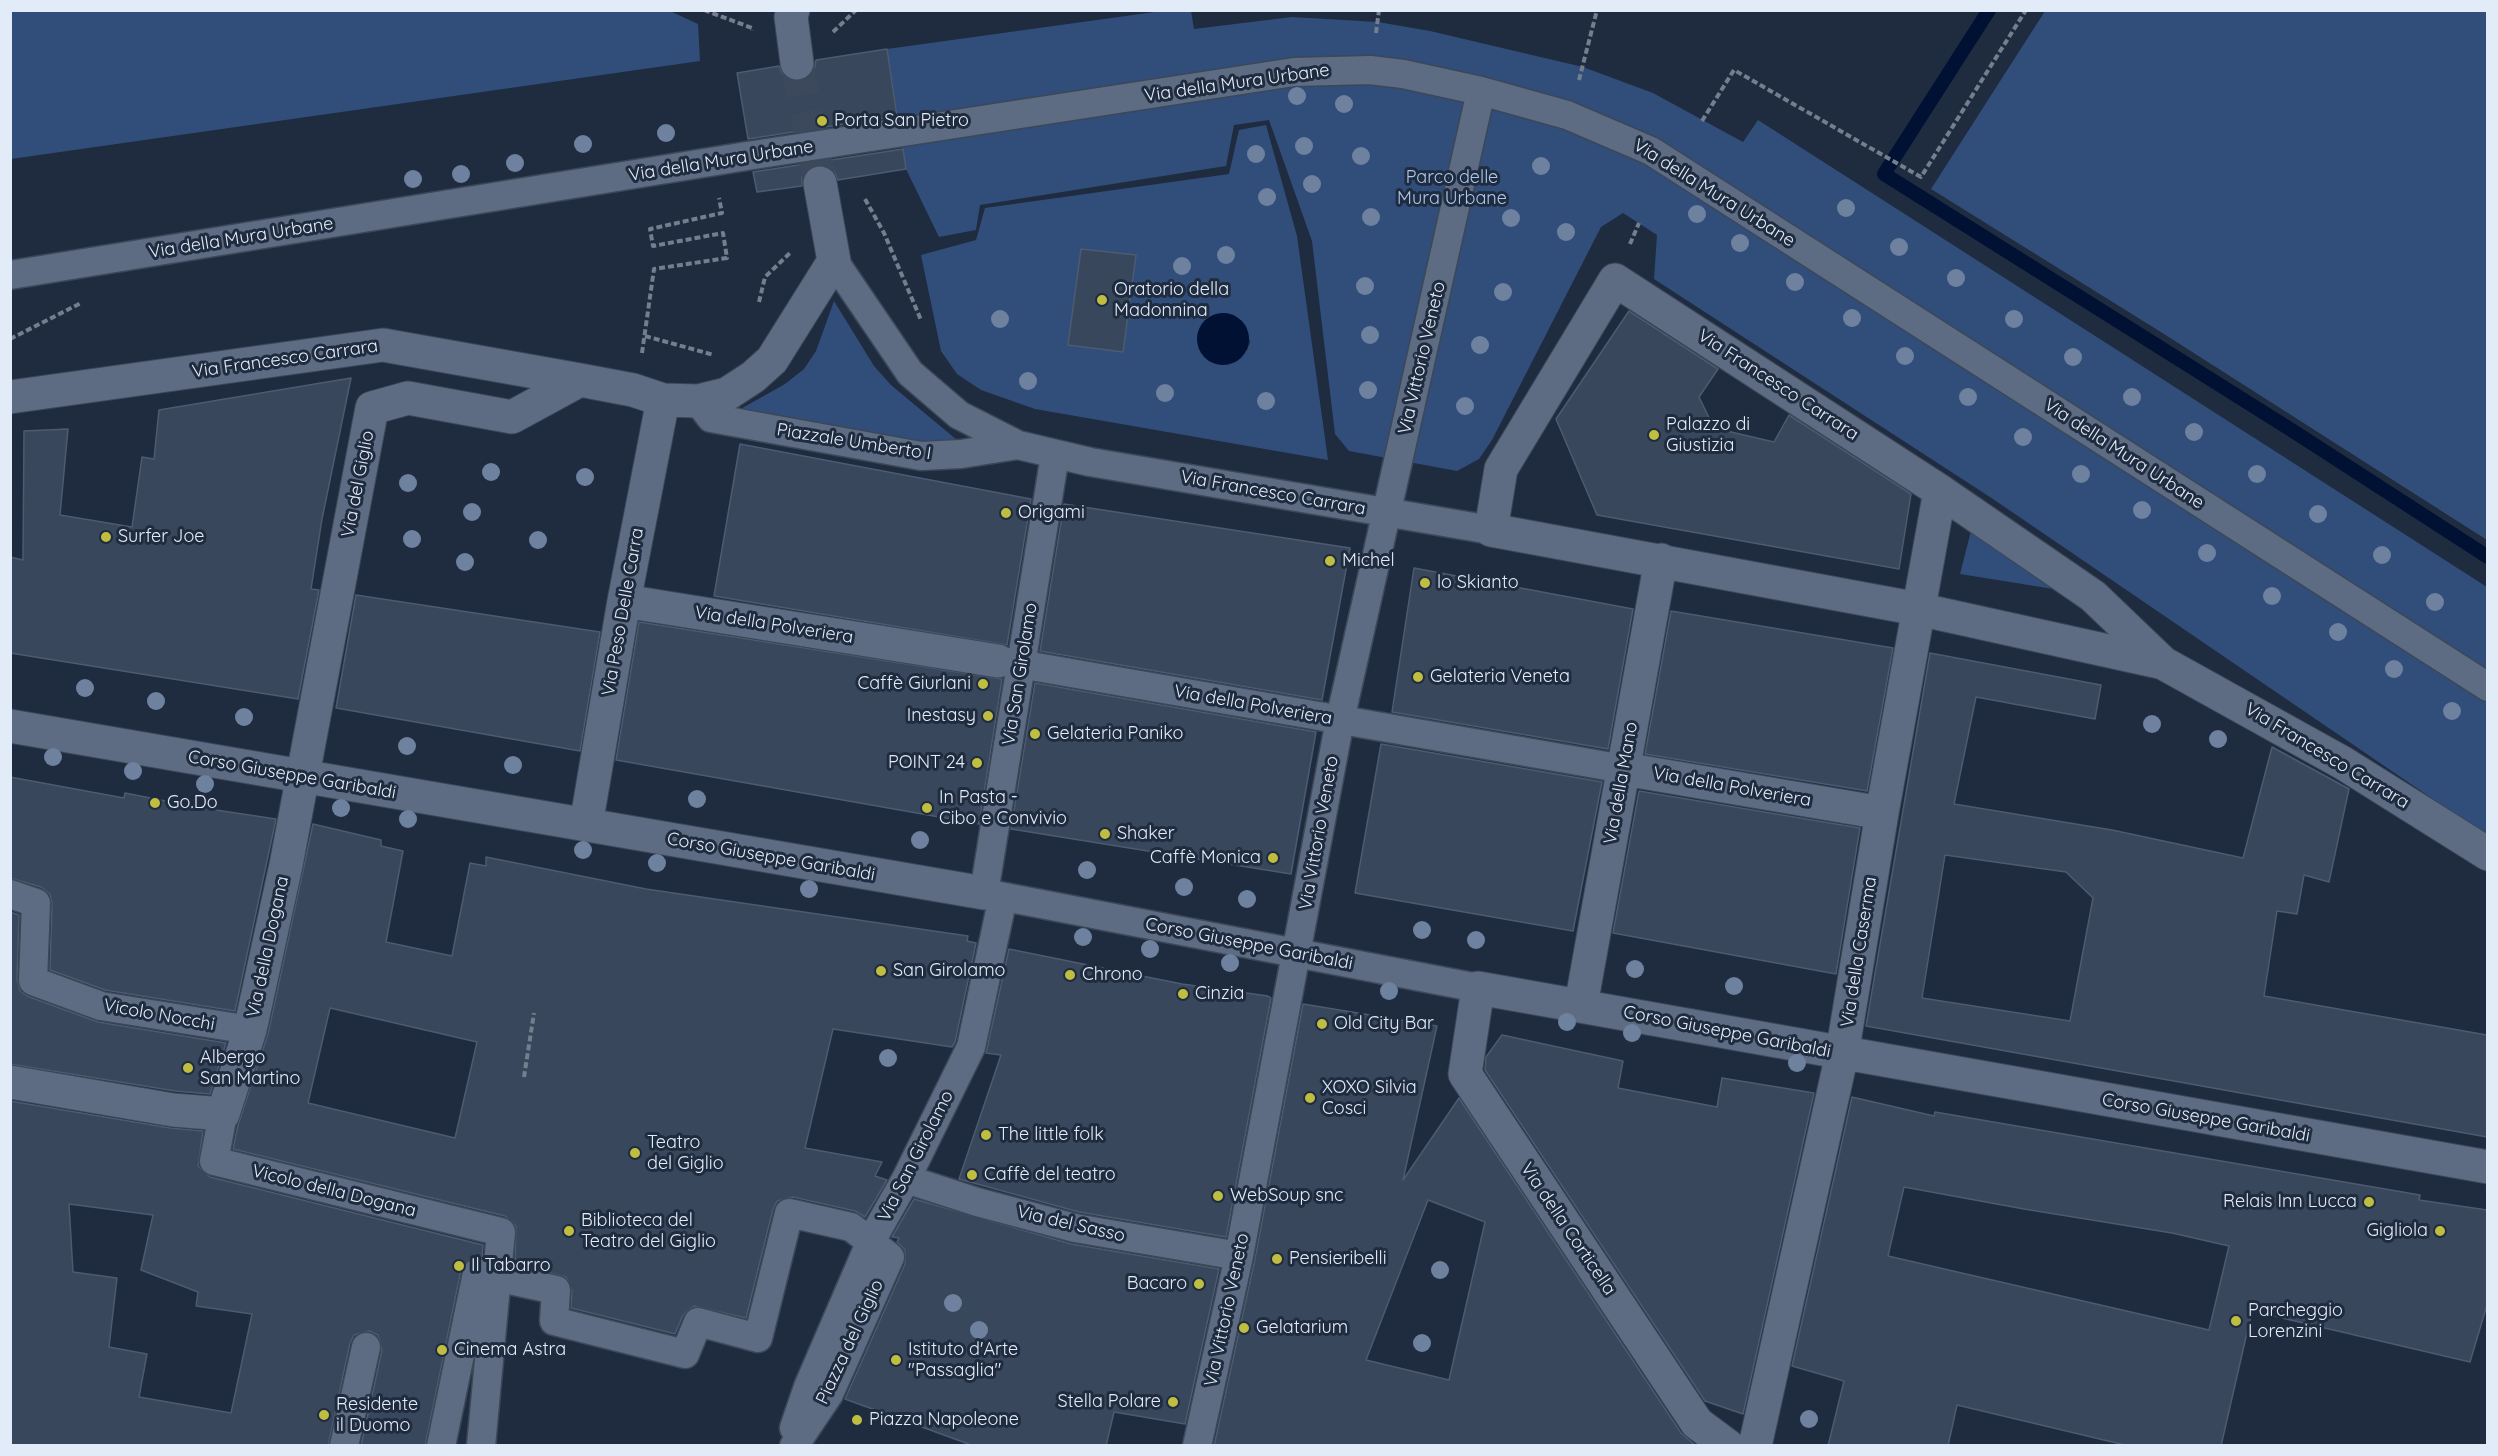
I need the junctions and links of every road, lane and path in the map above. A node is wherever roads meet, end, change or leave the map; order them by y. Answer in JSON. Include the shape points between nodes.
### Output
{"nodes":[{"id":1,"x":704,"y":10,"type":"edge"},
{"id":2,"x":856,"y":10,"type":"edge"},
{"id":3,"x":1597,"y":10,"type":"edge"},
{"id":4,"x":2026,"y":10,"type":"edge"},
{"id":5,"x":789,"y":13,"type":"edge"},
{"id":6,"x":752,"y":28,"type":"dead end"},
{"id":7,"x":833,"y":30,"type":"dead end"},
{"id":8,"x":797,"y":63,"type":"tunnel mouth"},
{"id":9,"x":1481,"y":90,"type":"junction"},
{"id":10,"x":1568,"y":115,"type":"junction"},
{"id":11,"x":1702,"y":121,"type":"dead end"},
{"id":12,"x":711,"y":162,"type":"junction"},
{"id":13,"x":820,"y":183,"type":"tunnel mouth"},
{"id":14,"x":863,"y":196,"type":"dead end"},
{"id":15,"x":795,"y":248,"type":"dead end"},
{"id":16,"x":834,"y":261,"type":"junction"},
{"id":17,"x":10,"y":274,"type":"edge"},
{"id":18,"x":757,"y":313,"type":"dead end"},
{"id":19,"x":922,"y":322,"type":"dead end"},
{"id":20,"x":645,"y":336,"type":"junction"},
{"id":21,"x":718,"y":355,"type":"dead end"},
{"id":22,"x":580,"y":380,"type":"junction"},
{"id":23,"x":648,"y":395,"type":"junction"},
{"id":24,"x":10,"y":397,"type":"edge"},
{"id":25,"x":698,"y":401,"type":"junction"},
{"id":26,"x":1018,"y":445,"type":"junction"},
{"id":27,"x":1055,"y":455,"type":"junction"},
{"id":28,"x":1941,"y":491,"type":"junction"},
{"id":29,"x":1388,"y":512,"type":"junction"},
{"id":30,"x":1491,"y":530,"type":"junction"},
{"id":31,"x":1662,"y":560,"type":"junction"},
{"id":32,"x":624,"y":601,"type":"junction"},
{"id":33,"x":1918,"y":609,"type":"junction"},
{"id":34,"x":1010,"y":663,"type":"junction"},
{"id":35,"x":2163,"y":663,"type":"junction"},
{"id":36,"x":2487,"y":687,"type":"edge"},
{"id":37,"x":1340,"y":720,"type":"junction"},
{"id":38,"x":10,"y":726,"type":"edge"},
{"id":39,"x":1624,"y":769,"type":"junction"},
{"id":40,"x":302,"y":776,"type":"junction"},
{"id":41,"x":1882,"y":813,"type":"junction"},
{"id":42,"x":586,"y":825,"type":"junction"},
{"id":43,"x":2487,"y":854,"type":"edge"},
{"id":44,"x":10,"y":871,"type":"edge"},
{"id":45,"x":10,"y":879,"type":"edge"},
{"id":46,"x":10,"y":894,"type":"edge"},
{"id":47,"x":993,"y":895,"type":"junction"},
{"id":48,"x":1297,"y":953,"type":"junction"},
{"id":49,"x":1478,"y":988,"type":"junction"},
{"id":50,"x":1581,"y":1005,"type":"junction"},
{"id":51,"x":534,"y":1013,"type":"dead end"},
{"id":52,"x":250,"y":1030,"type":"junction"},
{"id":53,"x":1842,"y":1054,"type":"junction"},
{"id":54,"x":524,"y":1077,"type":"dead end"},
{"id":55,"x":10,"y":1082,"type":"edge"},
{"id":56,"x":223,"y":1114,"type":"junction"},
{"id":57,"x":2487,"y":1167,"type":"edge"},
{"id":58,"x":906,"y":1179,"type":"junction"},
{"id":59,"x":871,"y":1241,"type":"junction"},
{"id":60,"x":1239,"y":1256,"type":"junction"},
{"id":61,"x":499,"y":1276,"type":"junction"},
{"id":62,"x":366,"y":1347,"type":"dead end"},
{"id":63,"x":1198,"y":1441,"type":"edge"},
{"id":64,"x":344,"y":1446,"type":"edge"},
{"id":65,"x":441,"y":1446,"type":"edge"},
{"id":66,"x":481,"y":1446,"type":"edge"},
{"id":67,"x":788,"y":1446,"type":"edge"},
{"id":68,"x":794,"y":1446,"type":"edge"},
{"id":69,"x":1728,"y":1446,"type":"edge"},
{"id":70,"x":1755,"y":1446,"type":"edge"}],
"edges":[{"from":1,"to":6,"type":"path"},
{"from":2,"to":7,"type":"path"},
{"from":3,"to":10,"type":"path"},
{"from":4,"to":11,"type":"path","via":[[1921,177],[1734,70]]},
{"from":5,"to":8,"type":"street"},
{"from":9,"to":10,"type":"street","name":"Via della Mura Urbane"},
{"from":9,"to":12,"type":"street","name":"Via della Mura Urbane","via":[[1370,69],[1294,72]]},
{"from":9,"to":29,"type":"street","name":"Via Vittorio Veneto"},
{"from":10,"to":36,"type":"street","name":"Via della Mura Urbane","via":[[1650,151]]},
{"from":12,"to":17,"type":"street","name":"Via della Mura Urbane"},
{"from":12,"to":20,"type":"path","via":[[722,213],[650,229],[653,246],[723,233],[727,258],[654,269]]},
{"from":13,"to":16,"type":"street","name":"Piazzale Umberto I"},
{"from":14,"to":19,"type":"path","via":[[884,233]]},
{"from":15,"to":18,"type":"path","via":[[765,277]]},
{"from":16,"to":25,"type":"street","via":[[772,360],[727,394]]},
{"from":16,"to":26,"type":"street","name":"Piazzale Umberto I","via":[[910,373],[959,415]]},
{"from":20,"to":21,"type":"path"},
{"from":20,"to":23,"type":"path"},
{"from":22,"to":23,"type":"street","name":"Via Francesco Carrara"},
{"from":22,"to":24,"type":"street","name":"Via Francesco Carrara","via":[[383,345]]},
{"from":22,"to":40,"type":"street","name":"Via del Giglio","via":[[512,417],[408,398],[372,408]]},
{"from":23,"to":25,"type":"street"},
{"from":23,"to":32,"type":"street","name":"Via Peso Delle Carra"},
{"from":25,"to":26,"type":"street","name":"Piazzale Umberto I","via":[[711,418],[921,456]]},
{"from":26,"to":27,"type":"street","name":"Piazzale Umberto I"},
{"from":27,"to":29,"type":"street","name":"Via Francesco Carrara"},
{"from":27,"to":34,"type":"street","name":"Via San Girolamo"},
{"from":28,"to":30,"type":"street","name":"Via Francesco Carrara","via":[[1615,280],[1501,470]]},
{"from":28,"to":33,"type":"street","name":"Via della Caserma"},
{"from":28,"to":35,"type":"street","name":"Via Francesco Carrara","via":[[2093,596]]},
{"from":29,"to":30,"type":"street","name":"Via Francesco Carrara"},
{"from":29,"to":37,"type":"street","name":"Via Vittorio Veneto"},
{"from":30,"to":31,"type":"street","name":"Via Francesco Carrara"},
{"from":31,"to":33,"type":"street","name":"Via Francesco Carrara"},
{"from":31,"to":39,"type":"street","name":"Via della Mano"},
{"from":32,"to":34,"type":"street","name":"Via della Polveriera"},
{"from":32,"to":42,"type":"street","name":"Via Peso Delle Carra"},
{"from":33,"to":35,"type":"street","name":"Via Francesco Carrara"},
{"from":33,"to":41,"type":"street","name":"Via della Caserma"},
{"from":34,"to":37,"type":"street","name":"Via della Polveriera"},
{"from":34,"to":47,"type":"street","name":"Via San Girolamo"},
{"from":35,"to":43,"type":"street","name":"Via Francesco Carrara","via":[[2343,763]]},
{"from":37,"to":39,"type":"street","name":"Via della Polveriera"},
{"from":37,"to":48,"type":"street","name":"Via Vittorio Veneto"},
{"from":38,"to":40,"type":"street","name":"Corso Giuseppe Garibaldi"},
{"from":39,"to":41,"type":"street","name":"Via della Polveriera"},
{"from":39,"to":50,"type":"street","name":"Via della Mano"},
{"from":40,"to":42,"type":"street","name":"Corso Giuseppe Garibaldi"},
{"from":40,"to":52,"type":"street","name":"Via della Dogana"},
{"from":41,"to":53,"type":"street","name":"Via della Caserma"},
{"from":42,"to":47,"type":"street","name":"Corso Giuseppe Garibaldi"},
{"from":44,"to":45,"type":"street"},
{"from":46,"to":52,"type":"street","name":"Vicolo Nocchi","via":[[36,903],[33,981],[100,1006]]},
{"from":47,"to":48,"type":"street","name":"Corso Giuseppe Garibaldi"},
{"from":47,"to":58,"type":"street","name":"Via San Girolamo","via":[[971,1047]]},
{"from":48,"to":49,"type":"street","name":"Corso Giuseppe Garibaldi"},
{"from":48,"to":60,"type":"street","name":"Via Vittorio Veneto"},
{"from":49,"to":50,"type":"street","name":"Corso Giuseppe Garibaldi"},
{"from":49,"to":69,"type":"street","name":"Via della Corticella","via":[[1465,1074],[1697,1423]]},
{"from":50,"to":53,"type":"street","name":"Corso Giuseppe Garibaldi"},
{"from":51,"to":54,"type":"path"},
{"from":52,"to":56,"type":"street","name":"Via della Dogana"},
{"from":53,"to":57,"type":"street","name":"Corso Giuseppe Garibaldi"},
{"from":53,"to":70,"type":"street","name":"Via della Caserma"},
{"from":55,"to":56,"type":"street","via":[[173,1110]]},
{"from":56,"to":61,"type":"street","name":"Vicolo della Dogana","via":[[214,1161],[501,1232]]},
{"from":58,"to":59,"type":"street","name":"Via San Girolamo"},
{"from":58,"to":60,"type":"street","name":"Via del Sasso","via":[[1075,1228]]},
{"from":59,"to":61,"type":"street","name":"Piazza del Giglio","via":[[852,1227],[789,1213],[758,1338],[698,1322],[686,1354],[554,1321],[556,1290]]},
{"from":59,"to":67,"type":"street","name":"Piazza del Giglio","via":[[808,1387]]},
{"from":59,"to":68,"type":"street","name":"Piazza del Giglio","via":[[890,1257],[829,1394]]},
{"from":60,"to":63,"type":"street","name":"Via Vittorio Veneto"},
{"from":61,"to":65,"type":"street","name":"Piazza del Giglio","via":[[477,1273]]},
{"from":61,"to":66,"type":"street","name":"Vicolo della Dogana"},
{"from":62,"to":64,"type":"street"}]}
